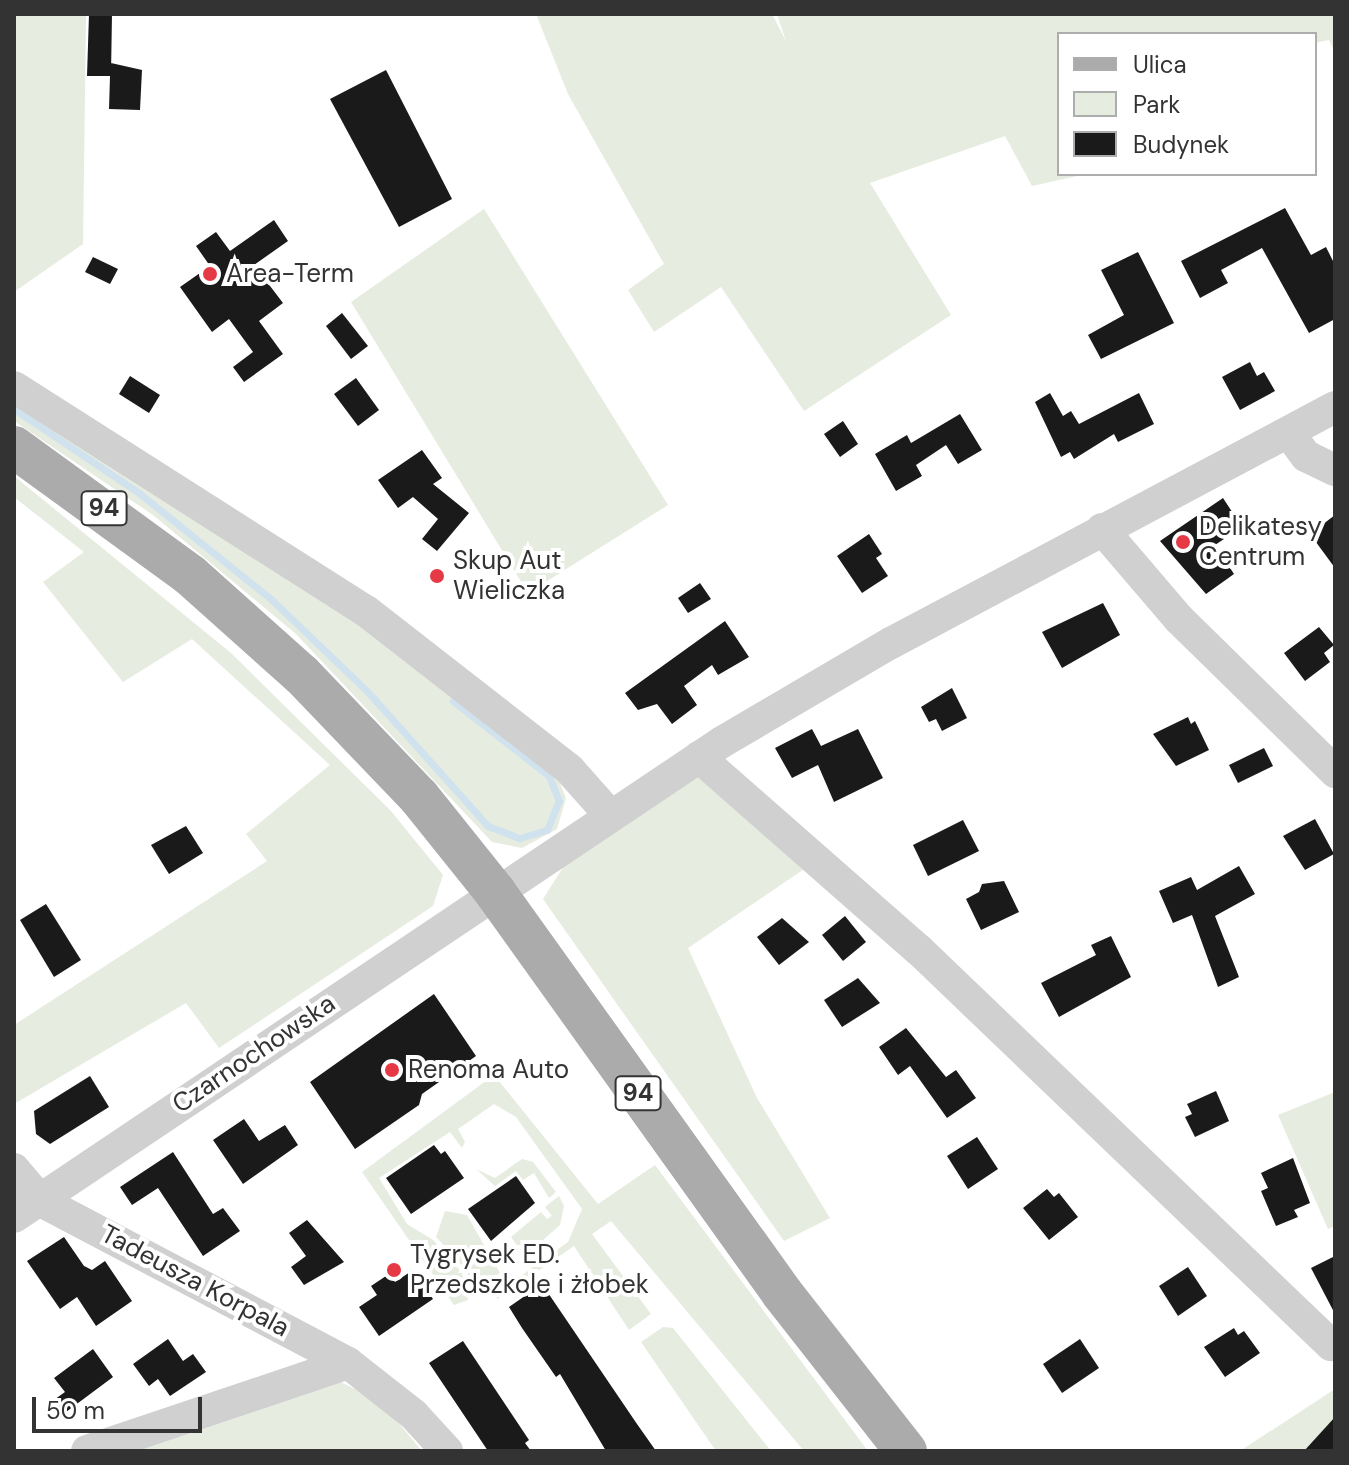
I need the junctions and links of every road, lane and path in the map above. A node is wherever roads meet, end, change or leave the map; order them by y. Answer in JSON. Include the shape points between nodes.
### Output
{"nodes":[{"id":1,"x":14,"y":387,"type":"edge"},
{"id":2,"x":1335,"y":407,"type":"edge"},
{"id":3,"x":1289,"y":433,"type":"junction"},
{"id":4,"x":14,"y":447,"type":"edge"},
{"id":5,"x":1335,"y":470,"type":"edge"},
{"id":6,"x":1102,"y":529,"type":"junction"},
{"id":7,"x":699,"y":757,"type":"junction"},
{"id":8,"x":1335,"y":772,"type":"edge"},
{"id":9,"x":610,"y":815,"type":"junction"},
{"id":10,"x":495,"y":892,"type":"junction"},
{"id":11,"x":14,"y":1169,"type":"edge"},
{"id":12,"x":41,"y":1201,"type":"junction"},
{"id":13,"x":14,"y":1217,"type":"edge"},
{"id":14,"x":1331,"y":1345,"type":"dead end"},
{"id":15,"x":348,"y":1363,"type":"junction"},
{"id":16,"x":87,"y":1451,"type":"edge"},
{"id":17,"x":447,"y":1451,"type":"edge"},
{"id":18,"x":906,"y":1451,"type":"edge"}],
"edges":[{"from":1,"to":9,"type":"street","via":[[366,611],[569,769]]},
{"from":2,"to":3,"type":"street","name":"Czarnochowska"},
{"from":3,"to":5,"type":"street","via":[[1306,456]]},
{"from":3,"to":6,"type":"street","name":"Czarnochowska"},
{"from":4,"to":10,"type":"main road","number":"94","via":[[169,558],[302,675],[419,797]]},
{"from":6,"to":7,"type":"street","name":"Czarnochowska","via":[[891,643]]},
{"from":6,"to":8,"type":"street","via":[[1179,619]]},
{"from":7,"to":9,"type":"street","name":"Czarnochowska"},
{"from":7,"to":14,"type":"street","via":[[919,950]]},
{"from":9,"to":10,"type":"street","name":"Czarnochowska"},
{"from":10,"to":12,"type":"street","name":"Czarnochowska"},
{"from":10,"to":18,"type":"main road","number":"94","via":[[782,1293]]},
{"from":11,"to":12,"type":"street"},
{"from":12,"to":13,"type":"street","name":"Czarnochowska"},
{"from":12,"to":15,"type":"street","name":"Tadeusza Korpala"},
{"from":15,"to":16,"type":"street"},
{"from":15,"to":17,"type":"street","name":"Tadeusza Korpala","via":[[414,1415]]}]}
